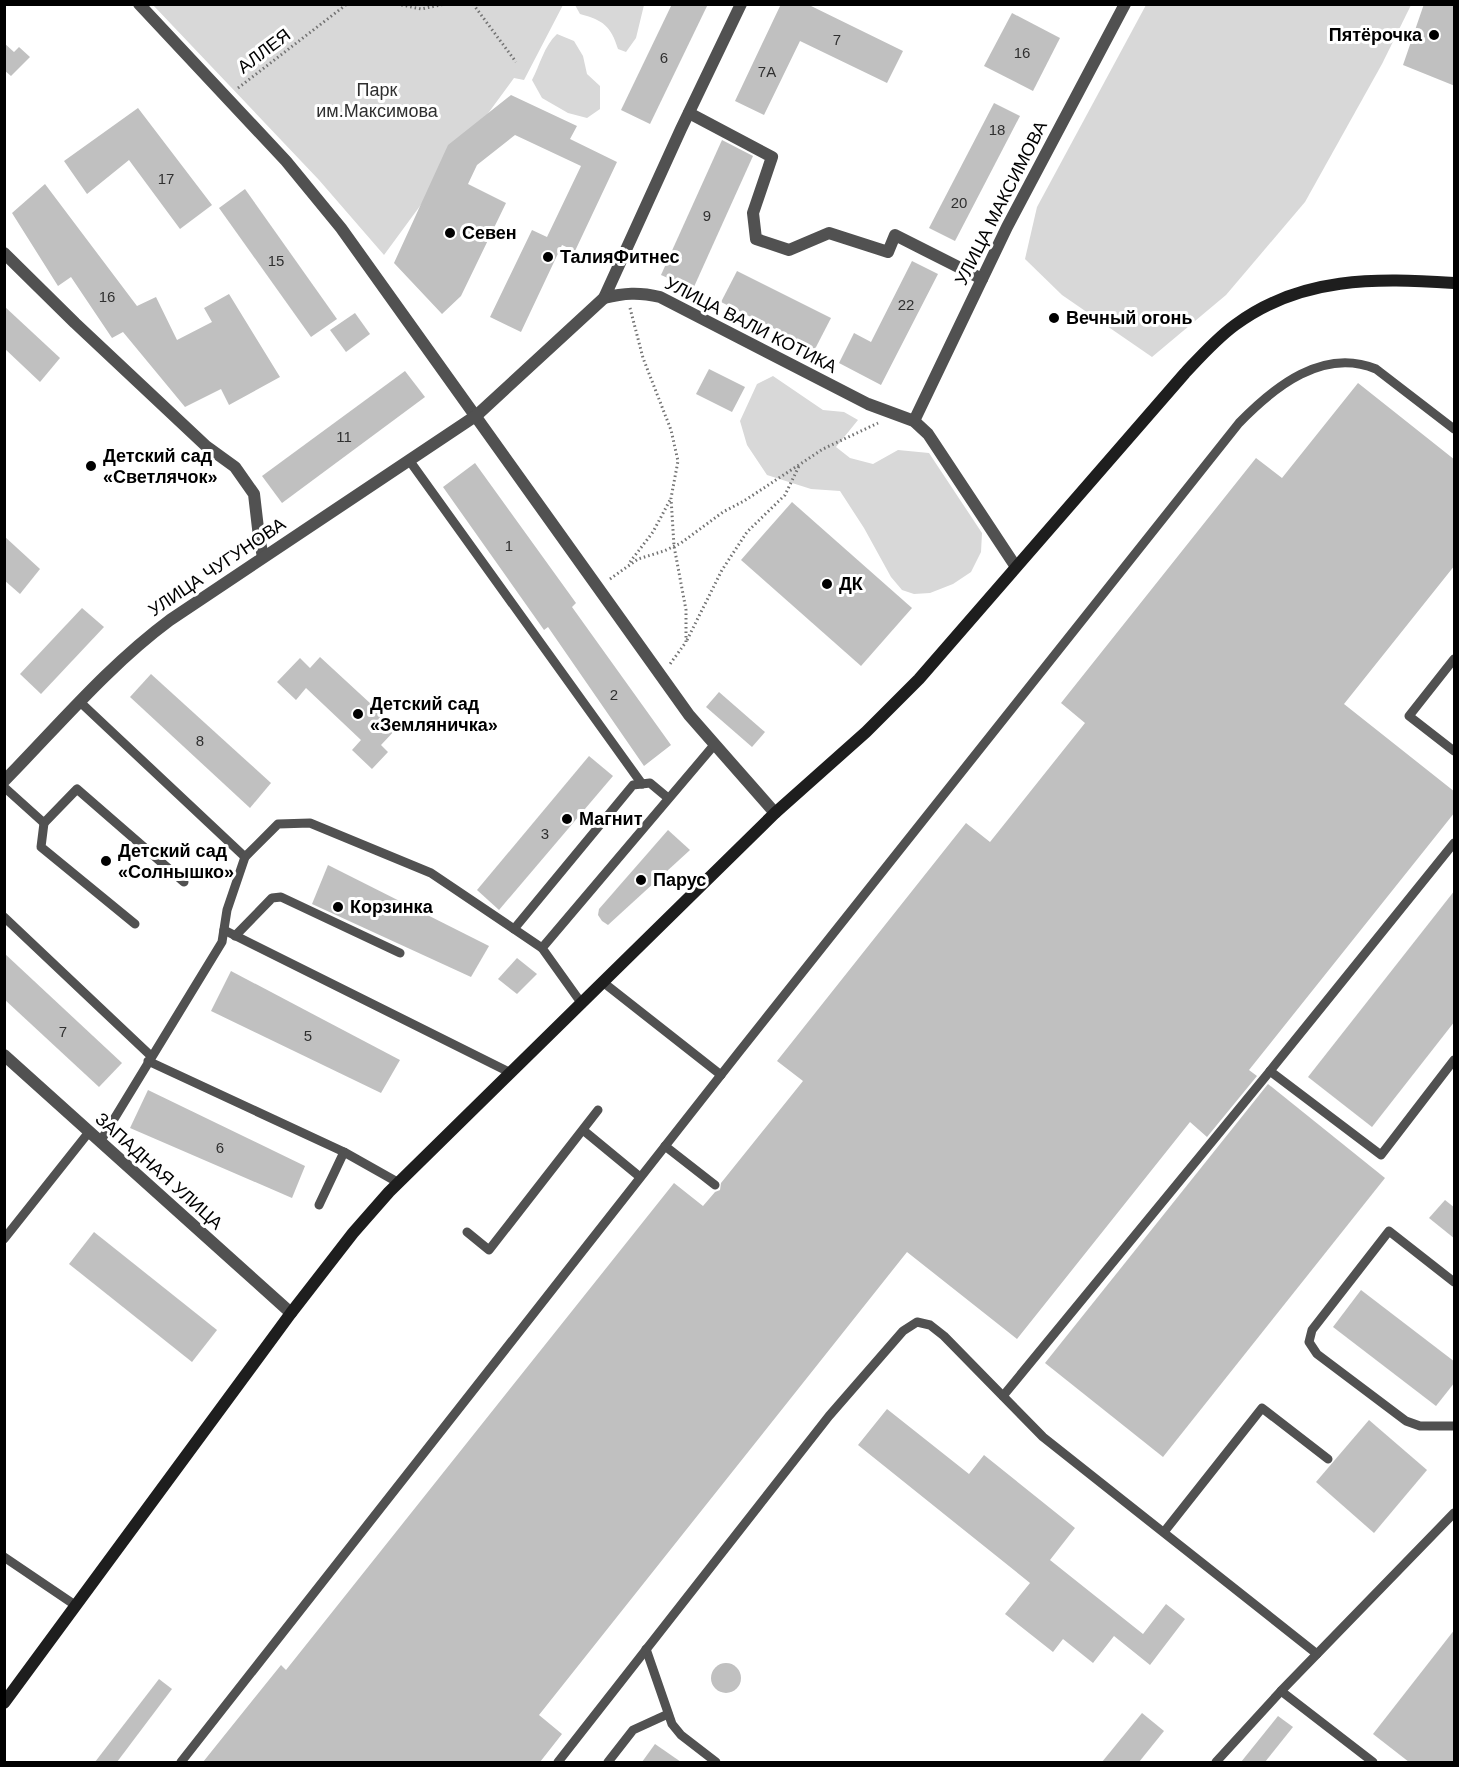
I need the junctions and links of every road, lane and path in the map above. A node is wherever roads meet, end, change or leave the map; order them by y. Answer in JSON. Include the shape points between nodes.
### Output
{"nodes":[{"id":1,"x":139,"y":4,"type":"edge"},
{"id":2,"x":347,"y":4,"type":"edge"},
{"id":3,"x":397,"y":4,"type":"edge"},
{"id":4,"x":446,"y":4,"type":"edge"},
{"id":5,"x":473,"y":4,"type":"edge"},
{"id":6,"x":741,"y":4,"type":"edge"},
{"id":7,"x":1125,"y":4,"type":"edge"},
{"id":8,"x":421,"y":7,"type":"edge"},
{"id":9,"x":516,"y":62,"type":"dead end"},
{"id":10,"x":227,"y":96,"type":"junction"},
{"id":11,"x":688,"y":113,"type":"junction"},
{"id":12,"x":4,"y":253,"type":"edge"},
{"id":13,"x":982,"y":279,"type":"junction"},
{"id":14,"x":1455,"y":283,"type":"edge"},
{"id":15,"x":626,"y":292,"type":"junction"},
{"id":16,"x":604,"y":298,"type":"junction"},
{"id":17,"x":887,"y":411,"type":"junction"},
{"id":18,"x":477,"y":416,"type":"junction"},
{"id":19,"x":914,"y":420,"type":"junction"},
{"id":20,"x":1455,"y":429,"type":"edge"},
{"id":21,"x":409,"y":460,"type":"junction"},
{"id":22,"x":800,"y":463,"type":"junction"},
{"id":23,"x":671,"y":498,"type":"junction"},
{"id":24,"x":674,"y":546,"type":"junction"},
{"id":25,"x":263,"y":557,"type":"junction"},
{"id":26,"x":1016,"y":567,"type":"junction"},
{"id":27,"x":624,"y":568,"type":"junction"},
{"id":28,"x":598,"y":587,"type":"junction"},
{"id":29,"x":686,"y":642,"type":"junction"},
{"id":30,"x":1455,"y":659,"type":"edge"},
{"id":31,"x":659,"y":673,"type":"junction"},
{"id":32,"x":80,"y":702,"type":"junction"},
{"id":33,"x":715,"y":744,"type":"junction"},
{"id":34,"x":1455,"y":751,"type":"edge"},
{"id":35,"x":4,"y":781,"type":"edge"},
{"id":36,"x":642,"y":784,"type":"junction"},
{"id":37,"x":4,"y":787,"type":"edge"},
{"id":38,"x":668,"y":798,"type":"junction"},
{"id":39,"x":775,"y":813,"type":"junction"},
{"id":40,"x":44,"y":823,"type":"junction"},
{"id":41,"x":1455,"y":843,"type":"edge"},
{"id":42,"x":245,"y":857,"type":"junction"},
{"id":43,"x":184,"y":882,"type":"dead end"},
{"id":44,"x":4,"y":917,"type":"edge"},
{"id":45,"x":135,"y":924,"type":"dead end"},
{"id":46,"x":514,"y":929,"type":"junction"},
{"id":47,"x":224,"y":930,"type":"junction"},
{"id":48,"x":236,"y":936,"type":"junction"},
{"id":49,"x":542,"y":948,"type":"junction"},
{"id":50,"x":400,"y":953,"type":"dead end"},
{"id":51,"x":604,"y":983,"type":"junction"},
{"id":52,"x":582,"y":1004,"type":"junction"},
{"id":53,"x":4,"y":1055,"type":"edge"},
{"id":54,"x":150,"y":1059,"type":"junction"},
{"id":55,"x":1455,"y":1060,"type":"edge"},
{"id":56,"x":1270,"y":1071,"type":"junction"},
{"id":57,"x":511,"y":1073,"type":"junction"},
{"id":58,"x":721,"y":1075,"type":"junction"},
{"id":59,"x":598,"y":1110,"type":"dead end"},
{"id":60,"x":583,"y":1130,"type":"junction"},
{"id":61,"x":89,"y":1132,"type":"junction"},
{"id":62,"x":100,"y":1142,"type":"junction"},
{"id":63,"x":665,"y":1146,"type":"junction"},
{"id":64,"x":344,"y":1152,"type":"junction"},
{"id":65,"x":640,"y":1177,"type":"junction"},
{"id":66,"x":399,"y":1183,"type":"junction"},
{"id":67,"x":715,"y":1185,"type":"dead end"},
{"id":68,"x":319,"y":1204,"type":"dead end"},
{"id":69,"x":467,"y":1232,"type":"dead end"},
{"id":70,"x":4,"y":1239,"type":"edge"},
{"id":71,"x":1455,"y":1282,"type":"edge"},
{"id":72,"x":291,"y":1313,"type":"junction"},
{"id":73,"x":1003,"y":1396,"type":"junction"},
{"id":74,"x":1455,"y":1426,"type":"edge"},
{"id":75,"x":1328,"y":1459,"type":"dead end"},
{"id":76,"x":1455,"y":1513,"type":"edge"},
{"id":77,"x":1164,"y":1532,"type":"junction"},
{"id":78,"x":4,"y":1557,"type":"edge"},
{"id":79,"x":75,"y":1605,"type":"junction"},
{"id":80,"x":646,"y":1649,"type":"junction"},
{"id":81,"x":1317,"y":1654,"type":"junction"},
{"id":82,"x":1281,"y":1691,"type":"junction"},
{"id":83,"x":4,"y":1703,"type":"edge"},
{"id":84,"x":668,"y":1714,"type":"junction"},
{"id":85,"x":181,"y":1762,"type":"edge"},
{"id":86,"x":558,"y":1762,"type":"edge"},
{"id":87,"x":608,"y":1762,"type":"edge"},
{"id":88,"x":716,"y":1762,"type":"edge"},
{"id":89,"x":1216,"y":1762,"type":"edge"},
{"id":90,"x":1373,"y":1762,"type":"edge"}],
"edges":[{"from":1,"to":10,"type":"street"},
{"from":2,"to":10,"type":"path","name":"АЛЛЕЯ"},
{"from":3,"to":8,"type":"path"},
{"from":4,"to":8,"type":"path"},
{"from":5,"to":9,"type":"path"},
{"from":6,"to":11,"type":"street"},
{"from":7,"to":13,"type":"street","name":"УЛИЦА МАКСИМОВА"},
{"from":10,"to":18,"type":"street","via":[[341,228]]},
{"from":11,"to":13,"type":"street","via":[[772,158],[753,213],[756,239],[789,250],[829,233],[888,252],[895,235]]},
{"from":11,"to":16,"type":"street"},
{"from":12,"to":25,"type":"street","via":[[206,447],[235,467],[254,494]]},
{"from":13,"to":19,"type":"street","name":"УЛИЦА МАКСИМОВА"},
{"from":14,"to":26,"type":"main road","via":[[1360,281],[1322,286],[1280,298],[1252,313],[1216,340],[1185,372]]},
{"from":15,"to":16,"type":"street","name":"УЛИЦА ВАЛИ КОТИКА"},
{"from":15,"to":17,"type":"street","name":"УЛИЦА ВАЛИ КОТИКА","via":[[660,297]]},
{"from":15,"to":23,"type":"path","via":[[643,358],[678,461]]},
{"from":16,"to":18,"type":"street","name":"УЛИЦА ЧУГУНОВА"},
{"from":17,"to":19,"type":"street","name":"УЛИЦА ВАЛИ КОТИКА"},
{"from":17,"to":22,"type":"path","via":[[882,421]]},
{"from":18,"to":21,"type":"street","name":"УЛИЦА ЧУГУНОВА"},
{"from":18,"to":28,"type":"street"},
{"from":19,"to":26,"type":"street","via":[[928,434]]},
{"from":20,"to":58,"type":"lane","via":[[1364,364],[1330,363],[1310,369],[1262,399]]},
{"from":21,"to":25,"type":"street","name":"УЛИЦА ЧУГУНОВА"},
{"from":21,"to":36,"type":"lane"},
{"from":22,"to":24,"type":"path"},
{"from":22,"to":29,"type":"path","via":[[785,495],[747,532],[722,570]]},
{"from":23,"to":24,"type":"path"},
{"from":23,"to":27,"type":"path","via":[[653,532]]},
{"from":24,"to":27,"type":"path"},
{"from":24,"to":29,"type":"path","via":[[686,610]]},
{"from":25,"to":32,"type":"street","name":"УЛИЦА ЧУГУНОВА","via":[[141,641]]},
{"from":26,"to":39,"type":"main road","via":[[919,679]]},
{"from":27,"to":28,"type":"path"},
{"from":28,"to":31,"type":"street"},
{"from":29,"to":31,"type":"path"},
{"from":30,"to":34,"type":"lane","via":[[1409,716]]},
{"from":31,"to":33,"type":"street"},
{"from":32,"to":35,"type":"street","name":"УЛИЦА ЧУГУНОВА"},
{"from":32,"to":42,"type":"lane"},
{"from":33,"to":38,"type":"lane"},
{"from":33,"to":39,"type":"street"},
{"from":36,"to":38,"type":"lane","via":[[650,783]]},
{"from":36,"to":46,"type":"lane","via":[[633,785]]},
{"from":37,"to":40,"type":"lane"},
{"from":38,"to":49,"type":"lane"},
{"from":39,"to":51,"type":"main road"},
{"from":40,"to":43,"type":"lane","via":[[77,789]]},
{"from":40,"to":45,"type":"lane","via":[[41,847]]},
{"from":41,"to":56,"type":"lane"},
{"from":42,"to":46,"type":"lane","via":[[278,824],[310,824],[431,873]]},
{"from":42,"to":47,"type":"lane"},
{"from":44,"to":54,"type":"lane"},
{"from":46,"to":49,"type":"lane"},
{"from":47,"to":48,"type":"lane"},
{"from":47,"to":54,"type":"lane","via":[[222,942]]},
{"from":48,"to":50,"type":"lane","via":[[272,898],[281,897]]},
{"from":48,"to":57,"type":"lane"},
{"from":49,"to":52,"type":"lane"},
{"from":51,"to":52,"type":"main road"},
{"from":51,"to":58,"type":"lane"},
{"from":52,"to":57,"type":"main road"},
{"from":53,"to":61,"type":"street","name":"ЗАПАДНАЯ УЛИЦА"},
{"from":54,"to":62,"type":"lane"},
{"from":54,"to":64,"type":"lane"},
{"from":55,"to":56,"type":"lane","via":[[1381,1155]]},
{"from":56,"to":73,"type":"lane"},
{"from":57,"to":66,"type":"main road"},
{"from":58,"to":63,"type":"lane"},
{"from":59,"to":60,"type":"lane"},
{"from":60,"to":65,"type":"lane"},
{"from":60,"to":69,"type":"lane","via":[[489,1250]]},
{"from":61,"to":62,"type":"street","name":"ЗАПАДНАЯ УЛИЦА"},
{"from":61,"to":70,"type":"lane"},
{"from":62,"to":72,"type":"street","name":"ЗАПАДНАЯ УЛИЦА"},
{"from":63,"to":65,"type":"lane"},
{"from":63,"to":67,"type":"lane"},
{"from":64,"to":66,"type":"lane"},
{"from":64,"to":68,"type":"lane"},
{"from":65,"to":85,"type":"lane"},
{"from":66,"to":72,"type":"main road","via":[[353,1233]]},
{"from":71,"to":74,"type":"lane","via":[[1389,1231],[1312,1330],[1309,1342],[1317,1354],[1406,1421],[1420,1426]]},
{"from":72,"to":79,"type":"main road"},
{"from":73,"to":77,"type":"lane","via":[[1043,1437]]},
{"from":73,"to":80,"type":"lane","via":[[930,1325],[917,1322],[903,1331],[829,1416]]},
{"from":75,"to":77,"type":"lane","via":[[1262,1408]]},
{"from":76,"to":81,"type":"lane"},
{"from":77,"to":81,"type":"lane"},
{"from":78,"to":79,"type":"lane"},
{"from":79,"to":83,"type":"main road"},
{"from":80,"to":84,"type":"lane"},
{"from":80,"to":86,"type":"lane"},
{"from":81,"to":82,"type":"lane"},
{"from":82,"to":89,"type":"lane"},
{"from":82,"to":90,"type":"lane"},
{"from":84,"to":87,"type":"lane","via":[[633,1730]]},
{"from":84,"to":88,"type":"lane","via":[[681,1736]]}]}
